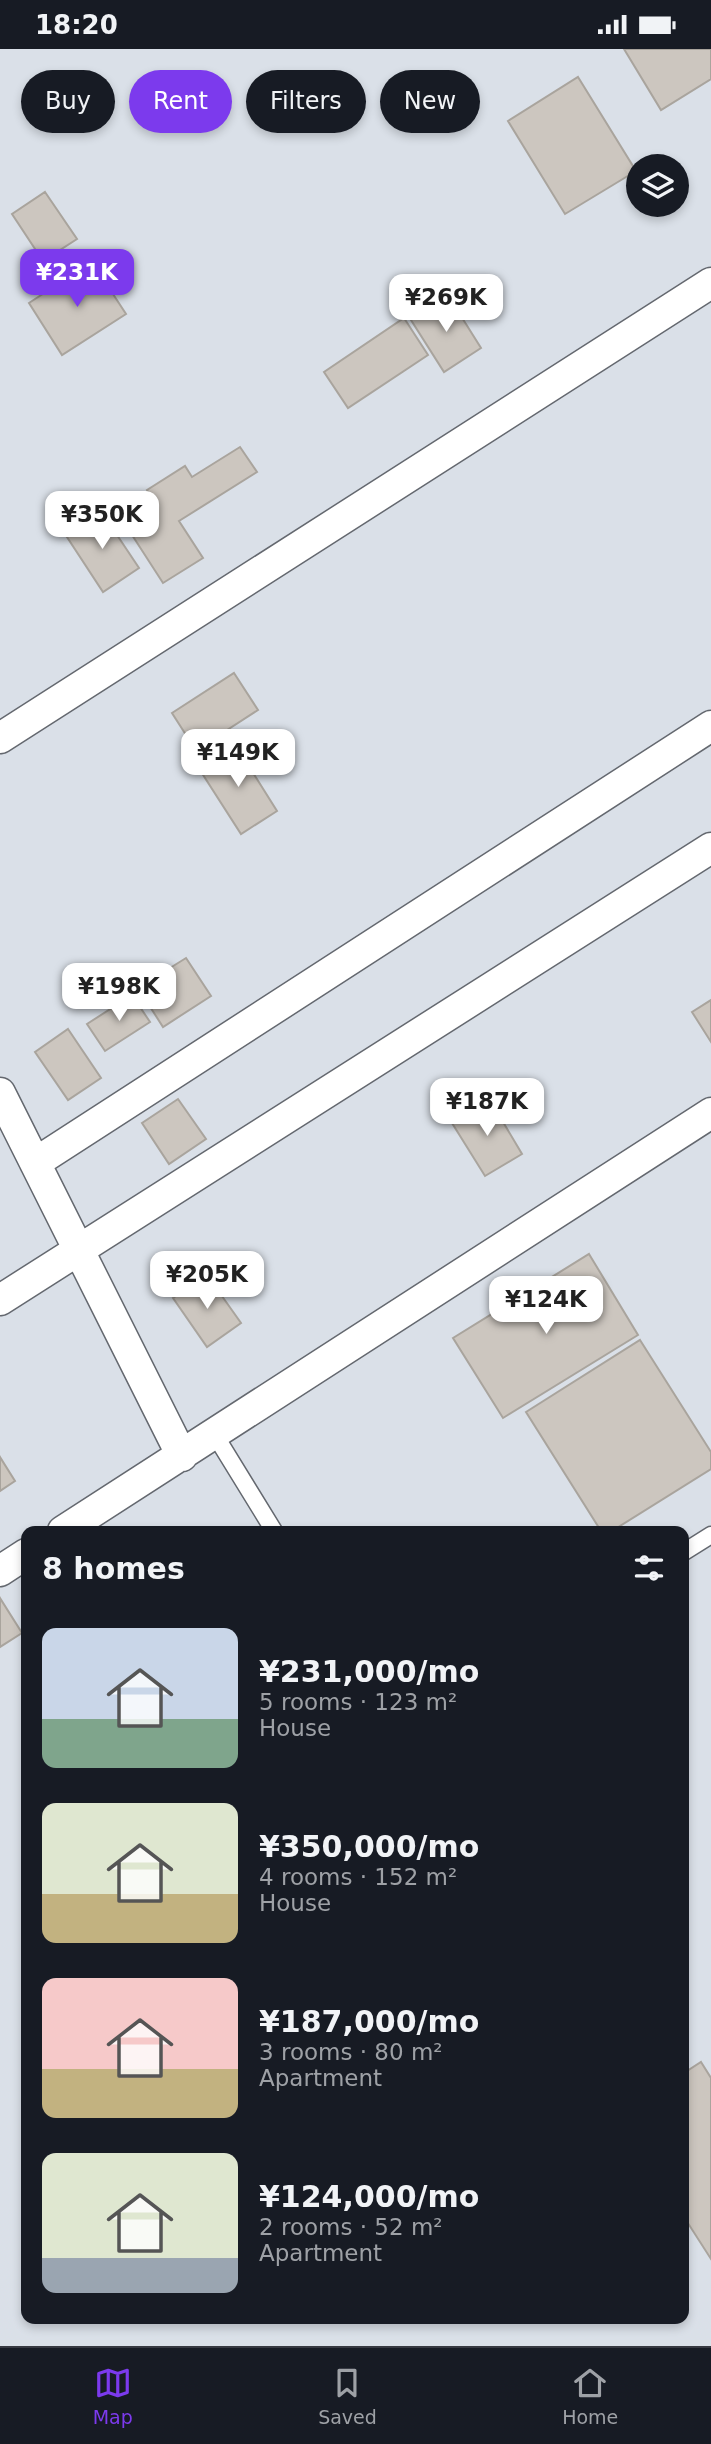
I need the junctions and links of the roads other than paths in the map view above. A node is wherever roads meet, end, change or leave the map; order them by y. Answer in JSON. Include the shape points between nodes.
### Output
{"nodes":[{"id":1,"x":711,"y":283,"type":"edge"},
{"id":2,"x":711,"y":726,"type":"edge"},
{"id":3,"x":0,"y":738,"type":"edge"},
{"id":4,"x":711,"y":848,"type":"edge"},
{"id":5,"x":0,"y":1093,"type":"edge"},
{"id":6,"x":711,"y":1113,"type":"edge"},
{"id":7,"x":35,"y":1163,"type":"junction"},
{"id":8,"x":80,"y":1251,"type":"junction"},
{"id":9,"x":0,"y":1300,"type":"edge"},
{"id":10,"x":215,"y":1435,"type":"junction"},
{"id":11,"x":182,"y":1456,"type":"junction"},
{"id":12,"x":71,"y":1526,"type":"edge"},
{"id":13,"x":271,"y":1526,"type":"edge"},
{"id":14,"x":711,"y":1535,"type":"edge"},
{"id":15,"x":689,"y":1549,"type":"edge"},
{"id":16,"x":21,"y":1557,"type":"edge"},
{"id":17,"x":0,"y":1571,"type":"edge"}],
"edges":[{"from":1,"to":3,"type":"street"},
{"from":2,"to":7,"type":"street"},
{"from":4,"to":8,"type":"street"},
{"from":5,"to":7,"type":"street"},
{"from":6,"to":10,"type":"street"},
{"from":7,"to":8,"type":"street"},
{"from":8,"to":9,"type":"street"},
{"from":8,"to":11,"type":"street"},
{"from":10,"to":11,"type":"street"},
{"from":10,"to":13,"type":"lane"},
{"from":11,"to":12,"type":"street"},
{"from":14,"to":15,"type":"lane"},
{"from":16,"to":17,"type":"street"}]}
